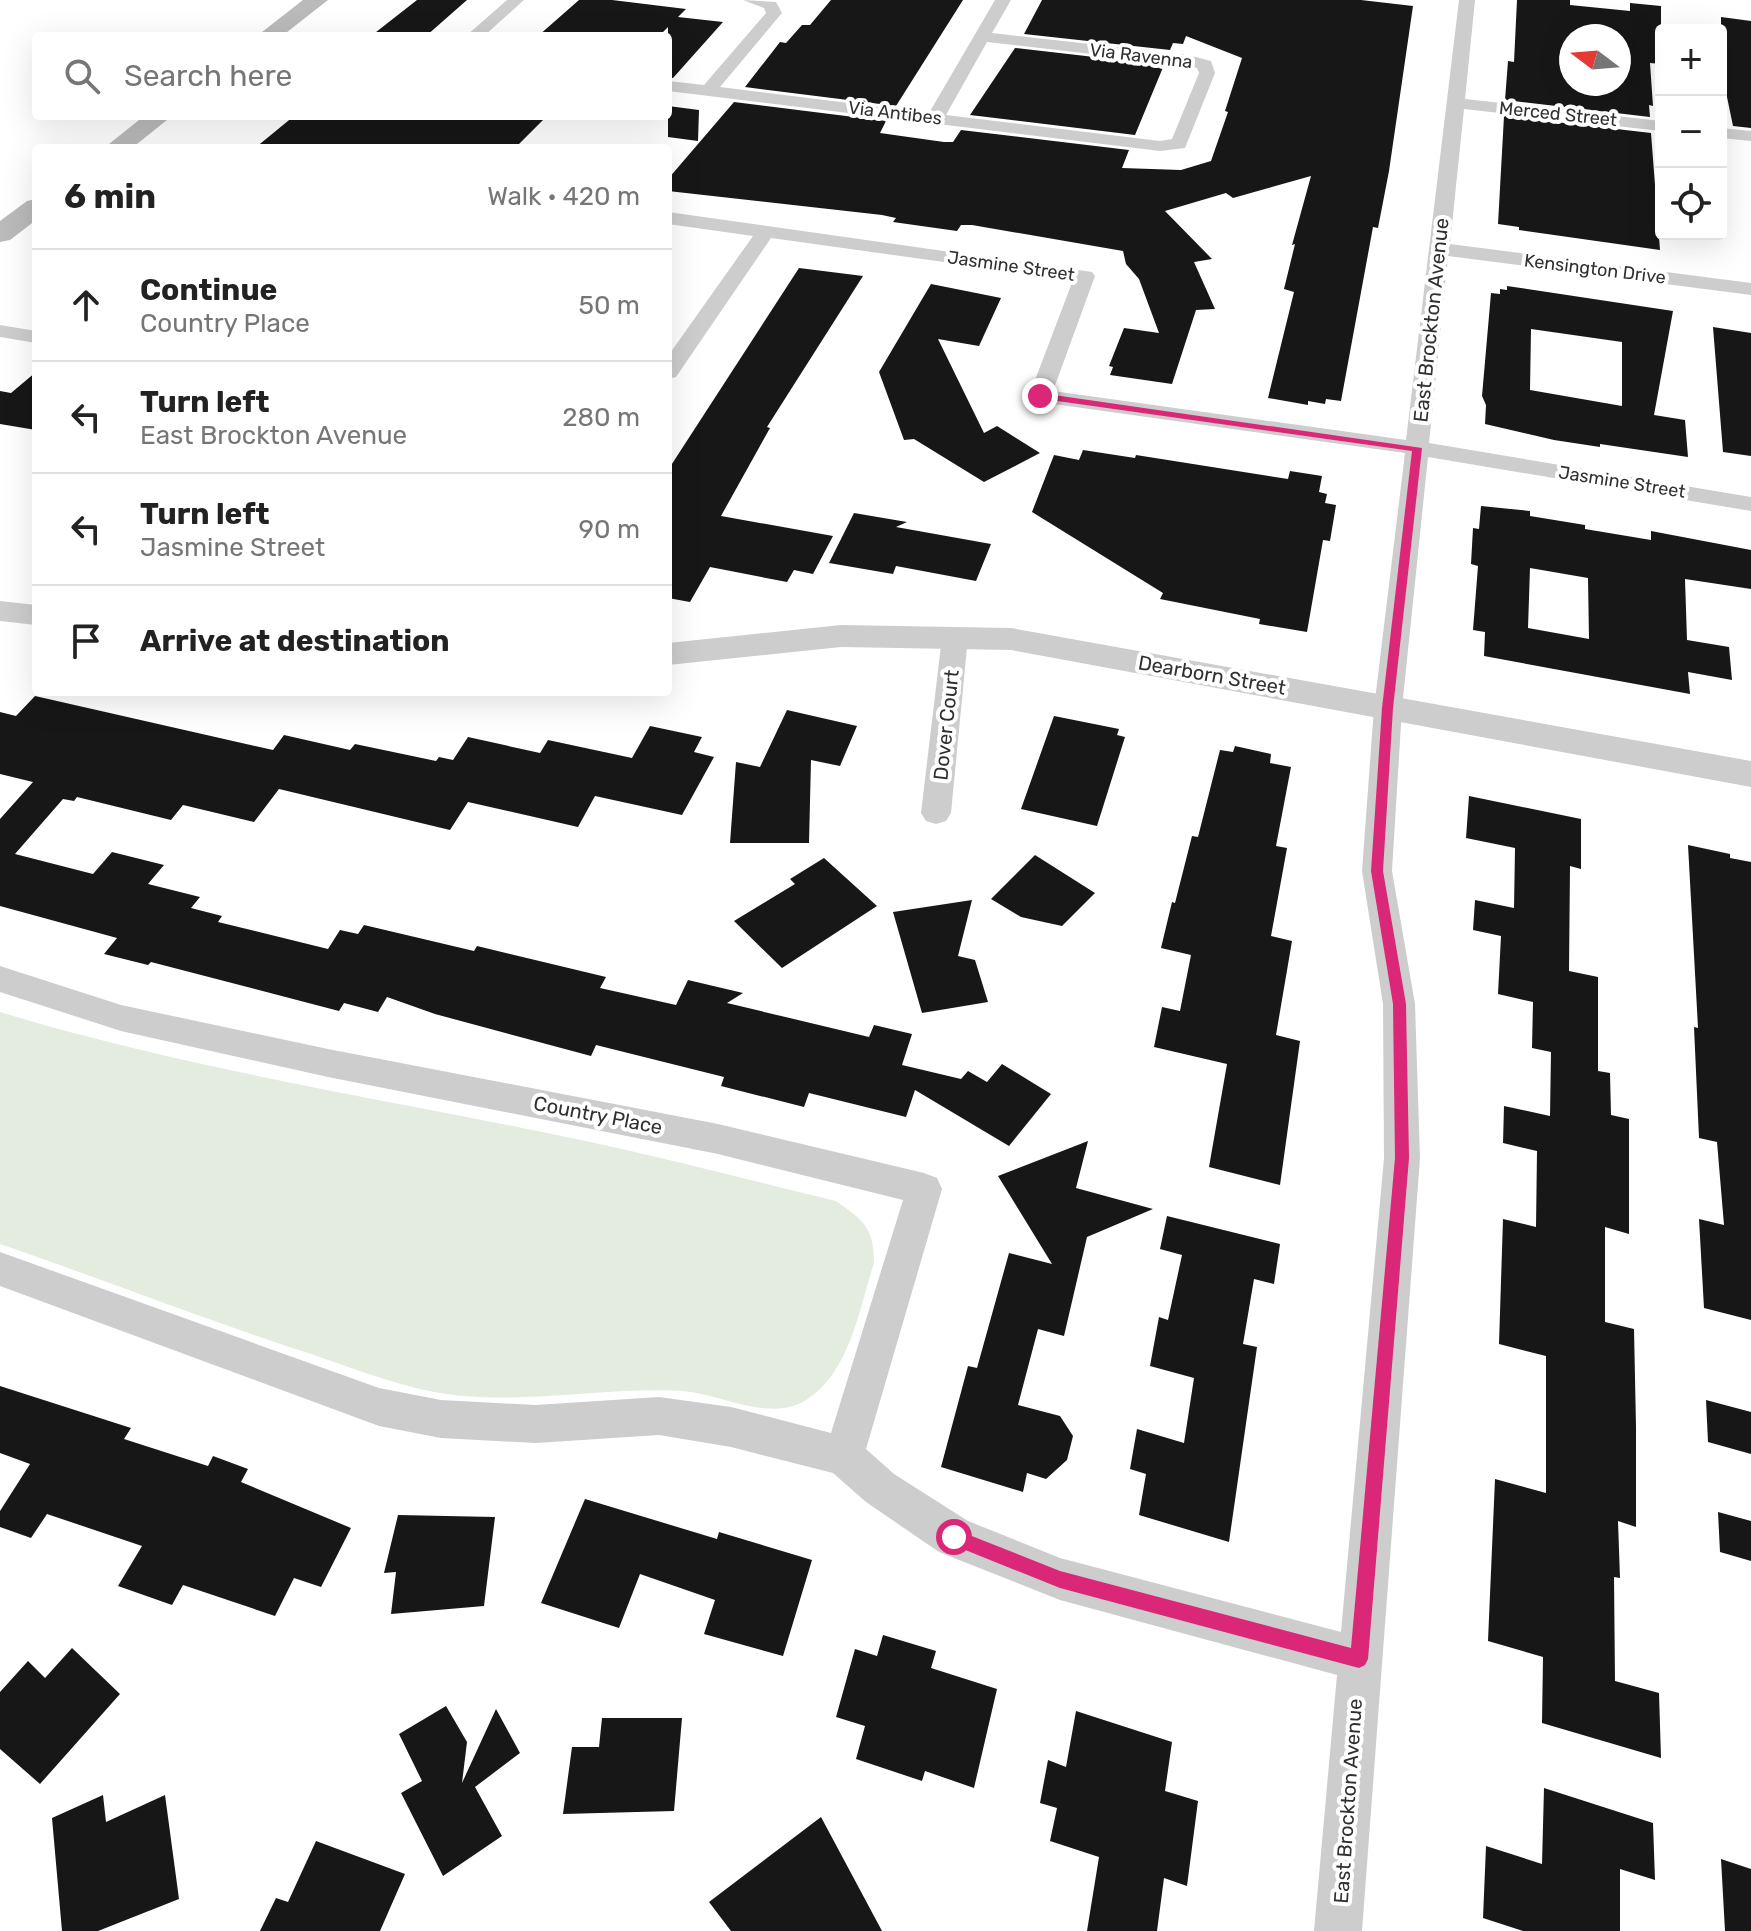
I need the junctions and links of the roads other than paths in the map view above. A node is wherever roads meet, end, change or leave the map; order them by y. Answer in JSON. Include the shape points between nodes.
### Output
{"nodes":[{"id":1,"x":317,"y":0,"type":"edge"},
{"id":2,"x":516,"y":0,"type":"edge"},
{"id":3,"x":751,"y":0,"type":"edge"},
{"id":4,"x":1003,"y":0,"type":"edge"},
{"id":5,"x":1467,"y":0,"type":"edge"},
{"id":6,"x":273,"y":32,"type":"edge"},
{"id":7,"x":479,"y":32,"type":"edge"},
{"id":8,"x":982,"y":37,"type":"junction"},
{"id":9,"x":672,"y":86,"type":"edge"},
{"id":10,"x":708,"y":91,"type":"junction"},
{"id":11,"x":1455,"y":103,"type":"junction"},
{"id":12,"x":935,"y":118,"type":"junction"},
{"id":13,"x":154,"y":120,"type":"edge"},
{"id":14,"x":1655,"y":125,"type":"edge"},
{"id":15,"x":1727,"y":134,"type":"edge"},
{"id":16,"x":1751,"y":136,"type":"edge"},
{"id":17,"x":1122,"y":143,"type":"joint"},
{"id":18,"x":122,"y":144,"type":"edge"},
{"id":19,"x":32,"y":210,"type":"edge"},
{"id":20,"x":672,"y":219,"type":"edge"},
{"id":21,"x":765,"y":232,"type":"junction"},
{"id":22,"x":0,"y":234,"type":"edge"},
{"id":23,"x":1439,"y":249,"type":"junction"},
{"id":24,"x":1751,"y":289,"type":"edge"},
{"id":25,"x":0,"y":331,"type":"edge"},
{"id":26,"x":32,"y":336,"type":"edge"},
{"id":27,"x":672,"y":366,"type":"edge"},
{"id":28,"x":1417,"y":448,"type":"junction"},
{"id":29,"x":1751,"y":504,"type":"edge"},
{"id":30,"x":0,"y":611,"type":"edge"},
{"id":31,"x":32,"y":615,"type":"edge"},
{"id":32,"x":955,"y":637,"type":"junction"},
{"id":33,"x":672,"y":654,"type":"edge"},
{"id":34,"x":1388,"y":708,"type":"junction"},
{"id":35,"x":1751,"y":774,"type":"edge"},
{"id":36,"x":936,"y":813,"type":"dead end"},
{"id":37,"x":0,"y":979,"type":"edge"},
{"id":38,"x":0,"y":1269,"type":"edge"},
{"id":39,"x":844,"y":1456,"type":"junction"},
{"id":40,"x":1359,"y":1659,"type":"junction"},
{"id":41,"x":1338,"y":1931,"type":"edge"}],
"edges":[{"from":1,"to":6,"type":"main road"},
{"from":2,"to":7,"type":"street"},
{"from":3,"to":10,"type":"street","via":[[770,5],[774,13]]},
{"from":4,"to":8,"type":"street"},
{"from":5,"to":11,"type":"street","name":"East Brockton Avenue"},
{"from":8,"to":12,"type":"street"},
{"from":8,"to":17,"type":"street","name":"Via Ravenna","via":[[1205,65],[1207,73],[1179,144]]},
{"from":9,"to":10,"type":"street","name":"Via Antibes"},
{"from":10,"to":12,"type":"street","name":"Via Antibes"},
{"from":11,"to":14,"type":"street","name":"Merced Street"},
{"from":11,"to":23,"type":"street","name":"East Brockton Avenue"},
{"from":12,"to":17,"type":"street","name":"Via Antibes"},
{"from":13,"to":18,"type":"main road"},
{"from":15,"to":16,"type":"street"},
{"from":19,"to":22,"type":"main road"},
{"from":20,"to":21,"type":"street","name":"Jasmine Street"},
{"from":21,"to":27,"type":"street"},
{"from":21,"to":28,"type":"street","name":"Jasmine Street","via":[[1085,276],[1040,396]]},
{"from":23,"to":24,"type":"street","name":"Kensington Drive"},
{"from":23,"to":28,"type":"street","name":"East Brockton Avenue"},
{"from":25,"to":26,"type":"street"},
{"from":28,"to":29,"type":"street","name":"Jasmine Street"},
{"from":28,"to":34,"type":"street","name":"East Brockton Avenue"},
{"from":30,"to":31,"type":"street"},
{"from":32,"to":33,"type":"street","name":"Dearborn Street","via":[[841,636]]},
{"from":32,"to":34,"type":"street","name":"Dearborn Street","via":[[1011,639]]},
{"from":32,"to":36,"type":"street","name":"Dover Court"},
{"from":34,"to":35,"type":"street","name":"Dearborn Street"},
{"from":34,"to":40,"type":"street","name":"East Brockton Avenue","via":[[1377,871],[1399,1004],[1402,1158]]},
{"from":37,"to":39,"type":"street","name":"Country Place","via":[[121,1018],[718,1139],[924,1189]]},
{"from":38,"to":39,"type":"street","via":[[379,1407],[441,1419],[536,1424],[659,1416],[731,1427]]},
{"from":39,"to":40,"type":"street","via":[[880,1488],[954,1537],[1047,1574]]},
{"from":40,"to":41,"type":"street","name":"East Brockton Avenue"}]}
